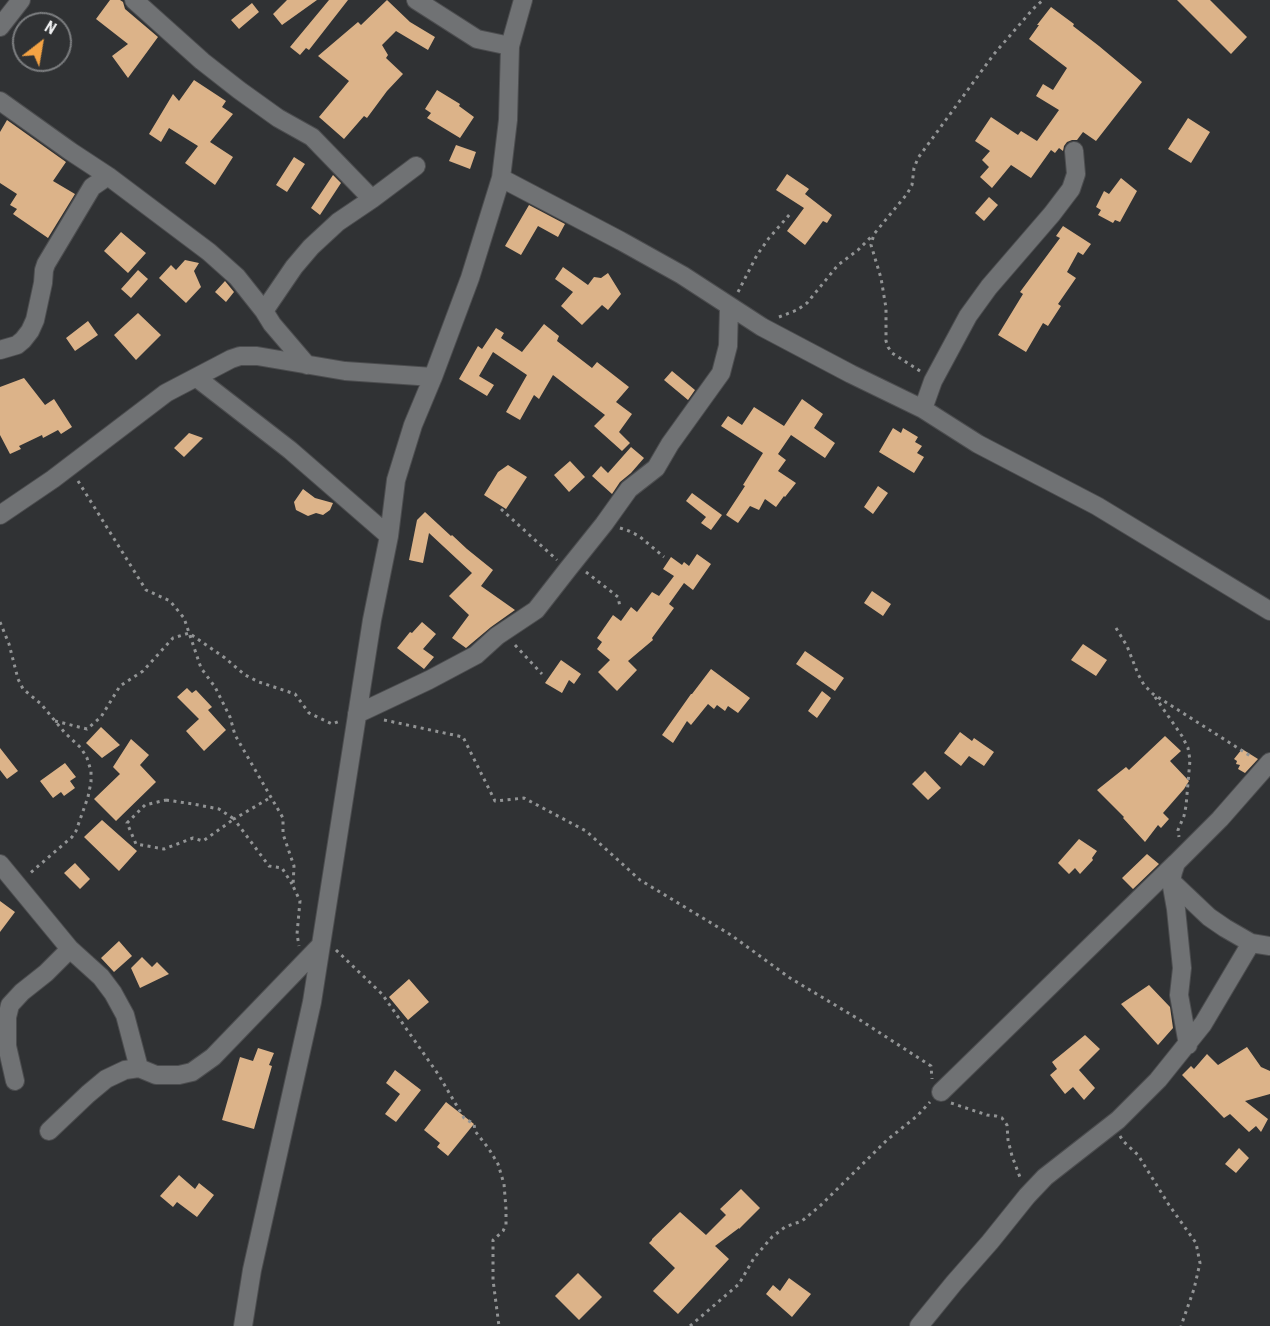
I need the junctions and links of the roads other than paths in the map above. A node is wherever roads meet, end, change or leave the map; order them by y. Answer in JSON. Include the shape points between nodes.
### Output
{"nodes":[{"id":1,"x":21,"y":0,"type":"edge"},
{"id":2,"x":134,"y":0,"type":"edge"},
{"id":3,"x":416,"y":0,"type":"edge"},
{"id":4,"x":523,"y":0,"type":"edge"},
{"id":5,"x":0,"y":27,"type":"edge"},
{"id":6,"x":510,"y":46,"type":"junction"},
{"id":7,"x":0,"y":101,"type":"edge"},
{"id":8,"x":1074,"y":151,"type":"dead end"},
{"id":9,"x":416,"y":166,"type":"dead end"},
{"id":10,"x":108,"y":176,"type":"junction"},
{"id":11,"x":501,"y":178,"type":"junction"},
{"id":12,"x":372,"y":199,"type":"junction"},
{"id":13,"x":729,"y":307,"type":"junction"},
{"id":14,"x":264,"y":311,"type":"junction"},
{"id":15,"x":0,"y":350,"type":"edge"},
{"id":16,"x":307,"y":365,"type":"junction"},
{"id":17,"x":433,"y":377,"type":"junction"},
{"id":18,"x":196,"y":378,"type":"junction"},
{"id":19,"x":923,"y":409,"type":"junction"},
{"id":20,"x":0,"y":515,"type":"edge"},
{"id":21,"x":389,"y":536,"type":"junction"},
{"id":22,"x":1270,"y":611,"type":"edge"},
{"id":23,"x":357,"y":714,"type":"junction"},
{"id":24,"x":1268,"y":764,"type":"edge"},
{"id":25,"x":1179,"y":860,"type":"junction"},
{"id":26,"x":0,"y":864,"type":"edge"},
{"id":27,"x":1171,"y":881,"type":"junction"},
{"id":28,"x":322,"y":941,"type":"junction"},
{"id":29,"x":1251,"y":943,"type":"junction"},
{"id":30,"x":1270,"y":946,"type":"edge"},
{"id":31,"x":70,"y":949,"type":"junction"},
{"id":32,"x":1188,"y":1045,"type":"junction"},
{"id":33,"x":139,"y":1068,"type":"junction"},
{"id":34,"x":15,"y":1081,"type":"dead end"},
{"id":35,"x":940,"y":1094,"type":"road end"},
{"id":36,"x":49,"y":1131,"type":"dead end"},
{"id":37,"x":243,"y":1326,"type":"edge"},
{"id":38,"x":919,"y":1326,"type":"edge"}],
"edges":[{"from":1,"to":5,"type":"street"},
{"from":2,"to":12,"type":"street","via":[[239,90],[312,137]]},
{"from":3,"to":6,"type":"street","via":[[477,39]]},
{"from":4,"to":6,"type":"street"},
{"from":6,"to":11,"type":"street","via":[[508,120]]},
{"from":7,"to":10,"type":"street"},
{"from":8,"to":19,"type":"street","via":[[1076,174],[1071,189],[968,316],[933,381]]},
{"from":9,"to":12,"type":"street"},
{"from":10,"to":14,"type":"street","via":[[209,252],[237,277]]},
{"from":10,"to":15,"type":"street","via":[[92,187],[46,264],[30,331],[17,345]]},
{"from":11,"to":13,"type":"street","via":[[682,275]]},
{"from":11,"to":17,"type":"street","via":[[470,278]]},
{"from":12,"to":14,"type":"street","via":[[311,247]]},
{"from":13,"to":19,"type":"street"},
{"from":13,"to":23,"type":"street","via":[[728,346],[721,373],[656,468],[629,489],[536,610],[497,636],[476,656]]},
{"from":14,"to":16,"type":"street"},
{"from":16,"to":17,"type":"street"},
{"from":16,"to":18,"type":"street","via":[[240,356]]},
{"from":17,"to":21,"type":"street","via":[[396,480]]},
{"from":18,"to":20,"type":"street","via":[[166,393]]},
{"from":18,"to":21,"type":"street","via":[[290,450]]},
{"from":19,"to":22,"type":"street","via":[[978,444],[1097,506]]},
{"from":21,"to":23,"type":"street"},
{"from":23,"to":28,"type":"street"},
{"from":24,"to":25,"type":"street"},
{"from":25,"to":27,"type":"street"},
{"from":25,"to":35,"type":"street"},
{"from":26,"to":31,"type":"street"},
{"from":27,"to":29,"type":"street","via":[[1209,917]]},
{"from":27,"to":32,"type":"street","via":[[1182,968],[1179,995]]},
{"from":28,"to":33,"type":"street","via":[[213,1057],[192,1072],[156,1075]]},
{"from":28,"to":37,"type":"street"},
{"from":29,"to":30,"type":"street"},
{"from":29,"to":32,"type":"street"},
{"from":31,"to":33,"type":"street","via":[[102,977],[117,1000]]},
{"from":31,"to":34,"type":"street","via":[[10,1005],[7,1046]]},
{"from":32,"to":38,"type":"street","via":[[1118,1120],[1045,1177]]},
{"from":33,"to":36,"type":"street","via":[[106,1079]]}]}
